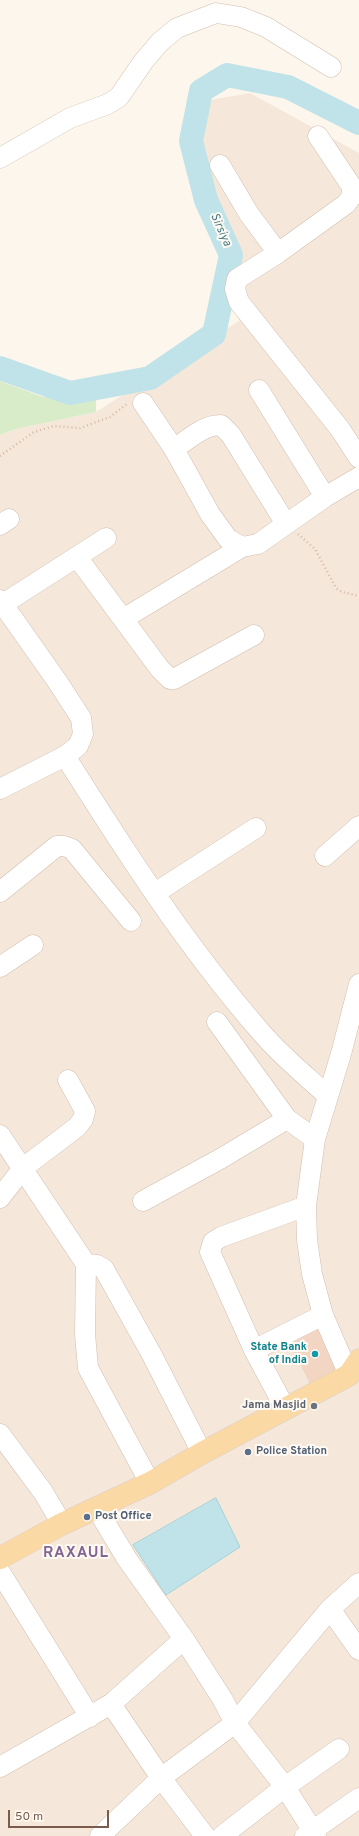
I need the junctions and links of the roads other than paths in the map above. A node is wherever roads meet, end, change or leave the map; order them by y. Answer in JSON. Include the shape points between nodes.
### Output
{"nodes":[{"id":1,"x":331,"y":67,"type":"dead end"},
{"id":2,"x":318,"y":136,"type":"dead end"},
{"id":3,"x":0,"y":158,"type":"edge"},
{"id":4,"x":220,"y":164,"type":"dead end"},
{"id":5,"x":278,"y":253,"type":"junction"},
{"id":6,"x":259,"y":390,"type":"dead end"},
{"id":7,"x":143,"y":403,"type":"road end"},
{"id":8,"x":174,"y":449,"type":"junction"},
{"id":9,"x":359,"y":458,"type":"edge"},
{"id":10,"x":359,"y":477,"type":"edge"},
{"id":11,"x":325,"y":497,"type":"junction"},
{"id":12,"x":286,"y":524,"type":"junction"},
{"id":13,"x":106,"y":538,"type":"dead end"},
{"id":14,"x":242,"y":547,"type":"junction"},
{"id":15,"x":77,"y":557,"type":"junction"},
{"id":16,"x":1,"y":602,"type":"edge"},
{"id":17,"x":123,"y":619,"type":"junction"},
{"id":18,"x":254,"y":635,"type":"dead end"},
{"id":19,"x":65,"y":756,"type":"junction"},
{"id":20,"x":0,"y":789,"type":"edge"},
{"id":21,"x":256,"y":828,"type":"dead end"},
{"id":22,"x":357,"y":831,"type":"edge"},
{"id":23,"x":325,"y":856,"type":"dead end"},
{"id":24,"x":0,"y":892,"type":"edge"},
{"id":25,"x":155,"y":893,"type":"junction"},
{"id":26,"x":131,"y":921,"type":"dead end"},
{"id":27,"x":33,"y":945,"type":"dead end"},
{"id":28,"x":0,"y":967,"type":"edge"},
{"id":29,"x":359,"y":984,"type":"edge"},
{"id":30,"x":217,"y":1022,"type":"dead end"},
{"id":31,"x":353,"y":1032,"type":"edge"},
{"id":32,"x":68,"y":1080,"type":"dead end"},
{"id":33,"x":328,"y":1096,"type":"junction"},
{"id":34,"x":287,"y":1119,"type":"junction"},
{"id":35,"x":0,"y":1135,"type":"edge"},
{"id":36,"x":315,"y":1139,"type":"junction"},
{"id":37,"x":23,"y":1168,"type":"junction"},
{"id":38,"x":0,"y":1198,"type":"edge"},
{"id":39,"x":143,"y":1201,"type":"dead end"},
{"id":40,"x":306,"y":1206,"type":"junction"},
{"id":41,"x":86,"y":1264,"type":"junction"},
{"id":42,"x":323,"y":1315,"type":"junction"},
{"id":43,"x":254,"y":1350,"type":"junction"},
{"id":44,"x":354,"y":1367,"type":"edge"},
{"id":45,"x":285,"y":1408,"type":"junction"},
{"id":46,"x":0,"y":1434,"type":"edge"},
{"id":47,"x":202,"y":1453,"type":"junction"},
{"id":48,"x":150,"y":1483,"type":"junction"},
{"id":49,"x":97,"y":1509,"type":"junction"},
{"id":50,"x":62,"y":1524,"type":"junction"},
{"id":51,"x":0,"y":1558,"type":"edge"},
{"id":52,"x":0,"y":1572,"type":"edge"},
{"id":53,"x":359,"y":1583,"type":"edge"},
{"id":54,"x":330,"y":1609,"type":"junction"},
{"id":55,"x":184,"y":1639,"type":"junction"},
{"id":56,"x":359,"y":1650,"type":"edge"},
{"id":57,"x":111,"y":1704,"type":"junction"},
{"id":58,"x":90,"y":1717,"type":"junction"},
{"id":59,"x":235,"y":1723,"type":"junction"},
{"id":60,"x":339,"y":1749,"type":"dead end"},
{"id":61,"x":0,"y":1767,"type":"edge"},
{"id":62,"x":161,"y":1778,"type":"junction"},
{"id":63,"x":285,"y":1787,"type":"junction"},
{"id":64,"x":359,"y":1798,"type":"edge"},
{"id":65,"x":311,"y":1834,"type":"edge"},
{"id":66,"x":100,"y":1836,"type":"edge"},
{"id":67,"x":205,"y":1836,"type":"edge"},
{"id":68,"x":222,"y":1836,"type":"edge"}],
"edges":[{"from":1,"to":3,"type":"street","via":[[266,27],[241,17],[216,13],[177,28],[160,42],[119,97],[108,104],[70,118]]},
{"from":2,"to":5,"type":"street","via":[[352,187],[352,196],[346,204]]},
{"from":4,"to":5,"type":"street","via":[[249,214]]},
{"from":5,"to":9,"type":"street","via":[[237,279],[235,289],[239,302],[340,429]]},
{"from":6,"to":11,"type":"street"},
{"from":7,"to":8,"type":"street"},
{"from":8,"to":12,"type":"street","via":[[204,428],[221,425],[231,435]]},
{"from":8,"to":14,"type":"street","via":[[210,514],[228,539]]},
{"from":10,"to":11,"type":"street"},
{"from":11,"to":12,"type":"street"},
{"from":12,"to":14,"type":"street","via":[[258,544]]},
{"from":13,"to":15,"type":"street"},
{"from":14,"to":17,"type":"street"},
{"from":15,"to":16,"type":"street"},
{"from":15,"to":17,"type":"street"},
{"from":16,"to":19,"type":"street","via":[[58,681],[81,718],[83,734],[78,746]]},
{"from":17,"to":18,"type":"street","via":[[170,679]]},
{"from":19,"to":20,"type":"street"},
{"from":19,"to":25,"type":"street","via":[[118,841]]},
{"from":21,"to":25,"type":"street"},
{"from":22,"to":23,"type":"street"},
{"from":24,"to":26,"type":"street","via":[[57,846],[64,846],[72,849]]},
{"from":25,"to":33,"type":"street","via":[[199,956],[261,1032]]},
{"from":27,"to":28,"type":"street"},
{"from":29,"to":31,"type":"street"},
{"from":30,"to":34,"type":"street"},
{"from":31,"to":33,"type":"street"},
{"from":32,"to":37,"type":"street","via":[[85,1111],[83,1119],[77,1127]]},
{"from":33,"to":36,"type":"street"},
{"from":34,"to":36,"type":"street"},
{"from":34,"to":39,"type":"street"},
{"from":35,"to":37,"type":"street"},
{"from":36,"to":40,"type":"street"},
{"from":37,"to":38,"type":"street"},
{"from":37,"to":41,"type":"street"},
{"from":40,"to":42,"type":"street","via":[[312,1274]]},
{"from":40,"to":43,"type":"street","via":[[221,1237],[210,1247]]},
{"from":41,"to":47,"type":"street","via":[[104,1269]]},
{"from":41,"to":48,"type":"street","via":[[85,1334],[88,1368]]},
{"from":42,"to":43,"type":"street"},
{"from":42,"to":44,"type":"street"},
{"from":43,"to":45,"type":"street"},
{"from":44,"to":45,"type":"main road"},
{"from":45,"to":47,"type":"main road"},
{"from":46,"to":50,"type":"street","via":[[43,1492]]},
{"from":47,"to":48,"type":"main road"},
{"from":48,"to":49,"type":"main road"},
{"from":49,"to":50,"type":"main road"},
{"from":49,"to":55,"type":"street","via":[[127,1559]]},
{"from":50,"to":51,"type":"main road"},
{"from":52,"to":58,"type":"street"},
{"from":53,"to":54,"type":"street"},
{"from":54,"to":56,"type":"street"},
{"from":54,"to":59,"type":"street"},
{"from":55,"to":57,"type":"street"},
{"from":55,"to":59,"type":"street","via":[[224,1700]]},
{"from":57,"to":58,"type":"street"},
{"from":57,"to":62,"type":"street"},
{"from":58,"to":61,"type":"street"},
{"from":59,"to":62,"type":"street"},
{"from":59,"to":63,"type":"street"},
{"from":60,"to":63,"type":"street"},
{"from":62,"to":66,"type":"street"},
{"from":62,"to":67,"type":"street"},
{"from":63,"to":65,"type":"street"},
{"from":63,"to":68,"type":"street"},
{"from":64,"to":65,"type":"street"}]}
